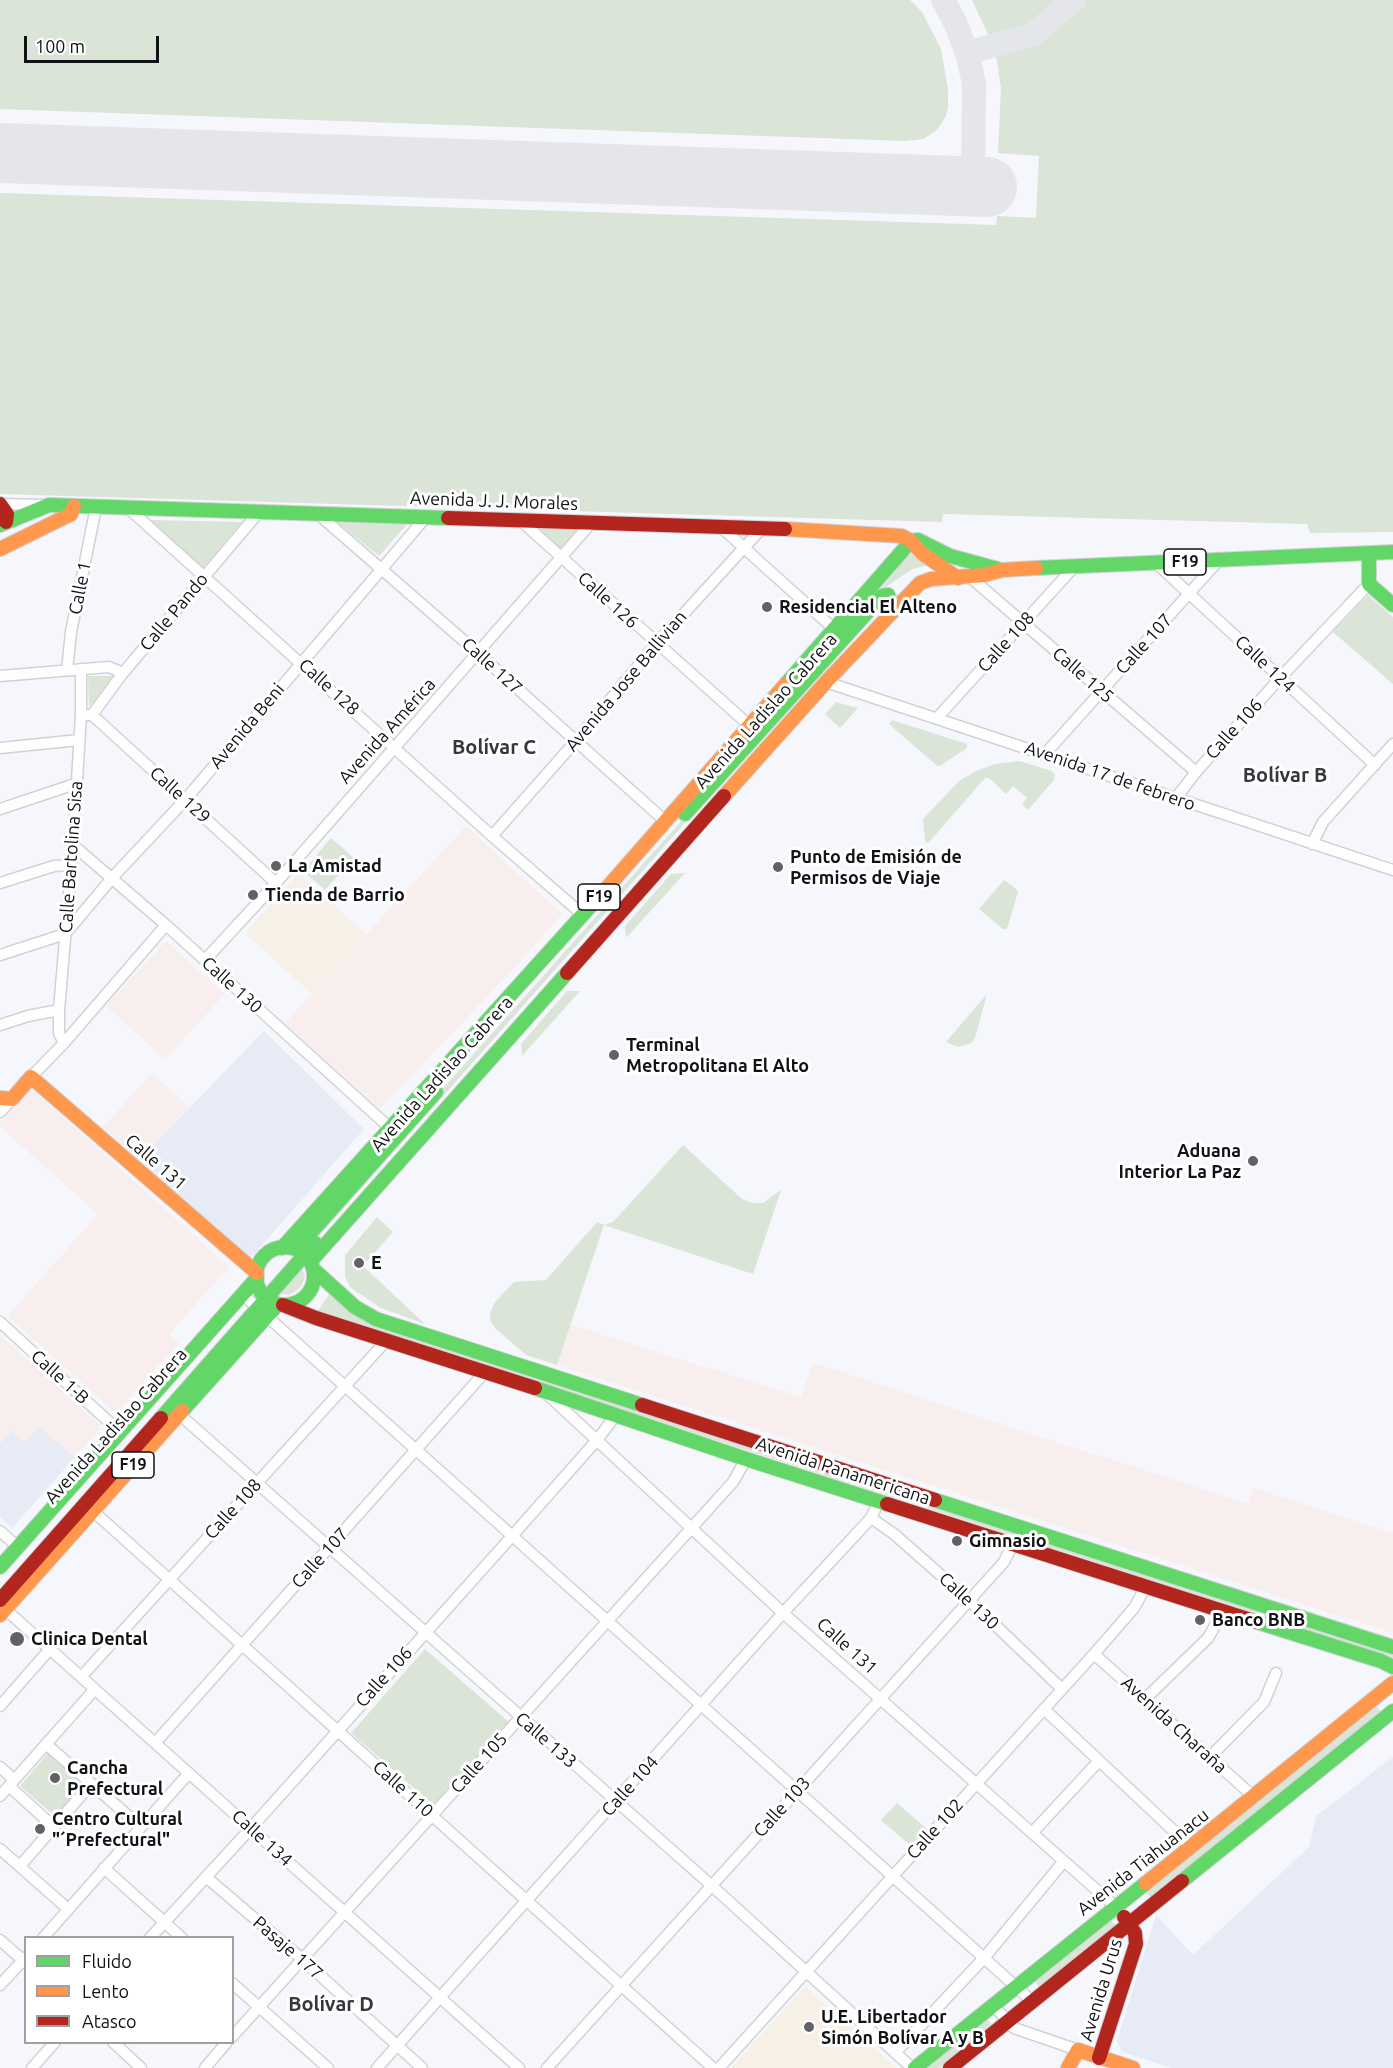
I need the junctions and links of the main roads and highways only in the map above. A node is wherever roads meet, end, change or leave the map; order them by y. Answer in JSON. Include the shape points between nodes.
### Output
{"nodes":[{"id":1,"x":0,"y":504,"type":"edge"},
{"id":2,"x":74,"y":506,"type":"junction"},
{"id":3,"x":3,"y":523,"type":"edge"},
{"id":4,"x":911,"y":542,"type":"junction"},
{"id":5,"x":0,"y":549,"type":"edge"},
{"id":6,"x":1393,"y":552,"type":"edge"},
{"id":7,"x":1369,"y":554,"type":"junction"},
{"id":8,"x":1002,"y":570,"type":"junction"},
{"id":9,"x":964,"y":577,"type":"junction"},
{"id":10,"x":920,"y":583,"type":"junction"},
{"id":11,"x":886,"y":598,"type":"junction"},
{"id":12,"x":1393,"y":605,"type":"edge"},
{"id":13,"x":789,"y":680,"type":"junction"},
{"id":14,"x":781,"y":706,"type":"junction"},
{"id":15,"x":755,"y":721,"type":"junction"},
{"id":16,"x":6,"y":1098,"type":"edge"},
{"id":17,"x":301,"y":1257,"type":"junction"},
{"id":18,"x":262,"y":1297,"type":"junction"},
{"id":19,"x":513,"y":1365,"type":"junction"},
{"id":20,"x":508,"y":1380,"type":"junction"},
{"id":21,"x":0,"y":1567,"type":"edge"},
{"id":22,"x":0,"y":1583,"type":"edge"},
{"id":23,"x":2,"y":1608,"type":"edge"},
{"id":24,"x":1393,"y":1647,"type":"edge"},
{"id":25,"x":1393,"y":1667,"type":"edge"},
{"id":26,"x":1393,"y":1683,"type":"edge"},
{"id":27,"x":1393,"y":1711,"type":"edge"},
{"id":28,"x":1116,"y":1907,"type":"junction"},
{"id":29,"x":1129,"y":1924,"type":"junction"},
{"id":30,"x":1098,"y":2063,"type":"edge"},
{"id":31,"x":914,"y":2068,"type":"edge"},
{"id":32,"x":950,"y":2068,"type":"edge"},
{"id":33,"x":1068,"y":2068,"type":"edge"},
{"id":34,"x":1133,"y":2068,"type":"edge"}],
"edges":[{"from":1,"to":3,"type":"main road","via":[[7,514]]},
{"from":2,"to":3,"type":"main road","name":"Avenida J. J. Morales","via":[[49,505]]},
{"from":2,"to":4,"type":"main road","name":"Avenida J. J. Morales","via":[[721,526],[892,534]]},
{"from":2,"to":5,"type":"main road","via":[[71,514]]},
{"from":4,"to":8,"type":"main road","name":"Avenida Ladislao Cabrera","number":"F19","via":[[918,540],[958,559]]},
{"from":4,"to":9,"type":"main road","via":[[923,554]]},
{"from":4,"to":13,"type":"main road","name":"Avenida Ladislao Cabrera","number":"F19"},
{"from":6,"to":7,"type":"main road","name":"Avenida Ladislao Cabrera","number":"F19"},
{"from":7,"to":8,"type":"main road","name":"Avenida Ladislao Cabrera","number":"F19"},
{"from":7,"to":12,"type":"main road","via":[[1369,584]]},
{"from":8,"to":9,"type":"main road","name":"Avenida Ladislao Cabrera","number":"F19"},
{"from":9,"to":10,"type":"main road","name":"Avenida Ladislao Cabrera","number":"F19"},
{"from":10,"to":11,"type":"main road","name":"Avenida Ladislao Cabrera","number":"F19"},
{"from":10,"to":17,"type":"main road","name":"Avenida Ladislao Cabrera","number":"F19"},
{"from":11,"to":14,"type":"main road","name":"Avenida Ladislao Cabrera","number":"F19"},
{"from":11,"to":17,"type":"main road","name":"Avenida Ladislao Cabrera","number":"F19"},
{"from":13,"to":14,"type":"main road"},
{"from":13,"to":15,"type":"main road","name":"Avenida Ladislao Cabrera","number":"F19"},
{"from":14,"to":15,"type":"main road"},
{"from":14,"to":17,"type":"main road","name":"Avenida Ladislao Cabrera","number":"F19"},
{"from":15,"to":17,"type":"main road","name":"Avenida Ladislao Cabrera","number":"F19","via":[[390,1128]]},
{"from":16,"to":18,"type":"main road","name":"Calle 131","via":[[31,1077]]},
{"from":17,"to":18,"type":"main road","name":"Avenida Ladislao Cabrera","number":"F19"},
{"from":17,"to":18,"type":"main road","number":"F19","via":[[274,1250],[262,1259]]},
{"from":17,"to":18,"type":"main road","number":"F19","via":[[314,1281],[309,1292],[295,1303]]},
{"from":17,"to":19,"type":"main road","name":"Avenida Panamericana","via":[[355,1307],[376,1319]]},
{"from":18,"to":20,"type":"main road","name":"Avenida Panamericana"},
{"from":18,"to":21,"type":"main road","name":"Avenida Ladislao Cabrera","number":"F19","via":[[120,1432]]},
{"from":18,"to":22,"type":"main road","name":"Avenida Ladislao Cabrera","number":"F19"},
{"from":18,"to":23,"type":"main road","name":"Avenida Ladislao Cabrera","number":"F19"},
{"from":18,"to":23,"type":"main road","name":"Avenida Ladislao Cabrera","number":"F19","via":[[179,1414]]},
{"from":19,"to":20,"type":"main road"},
{"from":19,"to":24,"type":"main road","name":"Avenida Panamericana"},
{"from":20,"to":25,"type":"main road","name":"Avenida Panamericana"},
{"from":26,"to":28,"type":"main road","name":"Avenida Tiahuanacu"},
{"from":27,"to":29,"type":"main road"},
{"from":28,"to":29,"type":"main road","name":"Calle 131"},
{"from":28,"to":31,"type":"main road","name":"Avenida Tiahuanacu"},
{"from":29,"to":30,"type":"main road","name":"Avenida Urus","via":[[1136,1944]]},
{"from":29,"to":32,"type":"main road"},
{"from":30,"to":33,"type":"main road","via":[[1078,2050]]},
{"from":30,"to":34,"type":"main road"}]}
